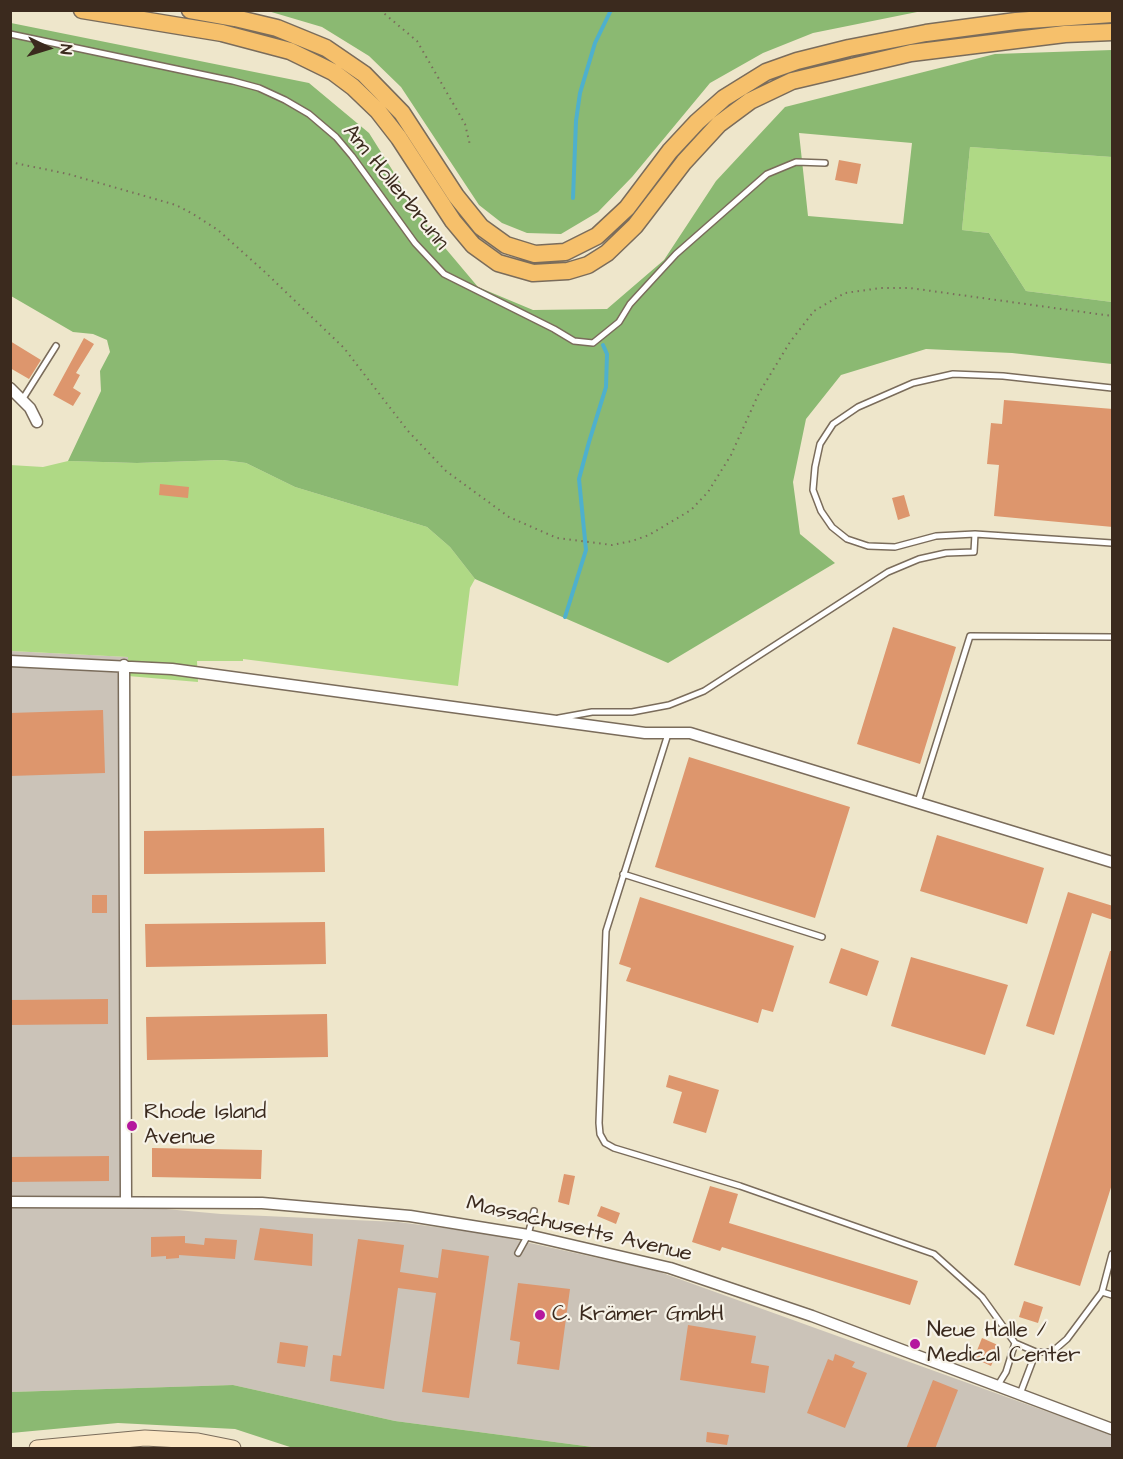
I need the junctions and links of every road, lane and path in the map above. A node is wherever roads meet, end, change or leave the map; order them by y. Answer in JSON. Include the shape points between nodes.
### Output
{"nodes":[{"id":1,"x":82,"y":10,"type":"edge"},
{"id":2,"x":190,"y":10,"type":"edge"},
{"id":3,"x":380,"y":10,"type":"edge"},
{"id":4,"x":1113,"y":14,"type":"edge"},
{"id":5,"x":1113,"y":32,"type":"edge"},
{"id":6,"x":10,"y":34,"type":"edge"},
{"id":7,"x":470,"y":145,"type":"dead end"},
{"id":8,"x":10,"y":162,"type":"edge"},
{"id":9,"x":825,"y":163,"type":"dead end"},
{"id":10,"x":1113,"y":316,"type":"edge"},
{"id":11,"x":56,"y":346,"type":"dead end"},
{"id":12,"x":10,"y":388,"type":"edge"},
{"id":13,"x":1113,"y":388,"type":"edge"},
{"id":14,"x":22,"y":400,"type":"junction"},
{"id":15,"x":37,"y":422,"type":"dead end"},
{"id":16,"x":975,"y":534,"type":"junction"},
{"id":17,"x":1113,"y":543,"type":"edge"},
{"id":18,"x":1113,"y":637,"type":"edge"},
{"id":19,"x":10,"y":661,"type":"edge"},
{"id":20,"x":124,"y":665,"type":"junction"},
{"id":21,"x":547,"y":720,"type":"junction"},
{"id":22,"x":668,"y":732,"type":"junction"},
{"id":23,"x":918,"y":802,"type":"junction"},
{"id":24,"x":1113,"y":862,"type":"edge"},
{"id":25,"x":623,"y":874,"type":"junction"},
{"id":26,"x":822,"y":937,"type":"dead end"},
{"id":27,"x":126,"y":1201,"type":"junction"},
{"id":28,"x":10,"y":1202,"type":"edge"},
{"id":29,"x":534,"y":1210,"type":"dead end"},
{"id":30,"x":528,"y":1235,"type":"junction"},
{"id":31,"x":518,"y":1253,"type":"dead end"},
{"id":32,"x":1113,"y":1254,"type":"edge"},
{"id":33,"x":1102,"y":1292,"type":"junction"},
{"id":34,"x":1113,"y":1295,"type":"edge"},
{"id":35,"x":1015,"y":1343,"type":"junction"},
{"id":36,"x":1036,"y":1352,"type":"junction"},
{"id":37,"x":998,"y":1385,"type":"junction"},
{"id":38,"x":1020,"y":1394,"type":"junction"},
{"id":39,"x":1113,"y":1429,"type":"edge"},
{"id":40,"x":37,"y":1449,"type":"edge"},
{"id":41,"x":233,"y":1449,"type":"edge"}],
"edges":[{"from":1,"to":5,"type":"main road","via":[[222,33],[290,51],[333,72],[378,111],[473,245],[498,263],[533,273],[568,271],[608,253],[719,124],[750,101],[792,81],[911,53]]},
{"from":2,"to":4,"type":"main road","via":[[277,28],[326,48],[364,74],[402,113],[481,227],[506,245],[535,254],[565,252],[597,236],[627,208],[697,122],[724,98],[766,72],[849,48],[926,33]]},
{"from":3,"to":7,"type":"path","via":[[417,41],[465,124]]},
{"from":6,"to":9,"type":"lane","name":"Am Hollerbrunn","via":[[233,81],[285,100],[336,137],[415,243],[444,274],[574,341],[593,343],[619,322],[630,304],[676,254],[767,174],[796,162]]},
{"from":8,"to":10,"type":"path","via":[[176,205],[218,230],[344,348],[408,430],[446,471],[509,517],[557,538],[612,545],[632,541],[692,510],[731,455],[759,393],[790,342],[814,311],[845,293],[910,288]]},
{"from":11,"to":14,"type":"lane"},
{"from":12,"to":14,"type":"street"},
{"from":13,"to":16,"type":"lane","via":[[953,374],[913,382],[858,407],[833,424],[820,444],[813,490],[832,527],[847,539],[868,546],[895,547],[936,536]]},
{"from":14,"to":15,"type":"street"},
{"from":16,"to":17,"type":"lane"},
{"from":16,"to":21,"type":"lane","via":[[974,552],[920,559],[888,572],[704,691],[669,705],[632,712],[592,712]]},
{"from":18,"to":23,"type":"lane","via":[[970,636]]},
{"from":19,"to":20,"type":"street"},
{"from":20,"to":21,"type":"street"},
{"from":20,"to":27,"type":"street"},
{"from":21,"to":22,"type":"street","via":[[645,733]]},
{"from":22,"to":23,"type":"street","via":[[690,733]]},
{"from":22,"to":25,"type":"lane"},
{"from":23,"to":24,"type":"street"},
{"from":25,"to":26,"type":"lane"},
{"from":25,"to":35,"type":"lane","via":[[606,931],[598,1123],[605,1143],[934,1254],[982,1297]]},
{"from":27,"to":28,"type":"street","name":"Massachusetts Avenue"},
{"from":27,"to":30,"type":"street","name":"Massachusetts Avenue","via":[[318,1207],[452,1221]]},
{"from":29,"to":30,"type":"lane"},
{"from":30,"to":31,"type":"lane"},
{"from":30,"to":37,"type":"street","name":"Massachusetts Avenue","via":[[670,1268]]},
{"from":32,"to":33,"type":"lane"},
{"from":33,"to":34,"type":"lane"},
{"from":33,"to":36,"type":"lane","via":[[1067,1339],[1052,1352]]},
{"from":35,"to":36,"type":"lane"},
{"from":35,"to":37,"type":"lane"},
{"from":36,"to":38,"type":"lane"},
{"from":37,"to":38,"type":"street","name":"Massachusetts Avenue"},
{"from":38,"to":39,"type":"street","name":"Massachusetts Avenue"},
{"from":40,"to":41,"type":"main road","via":[[145,1438],[198,1441]]}]}
